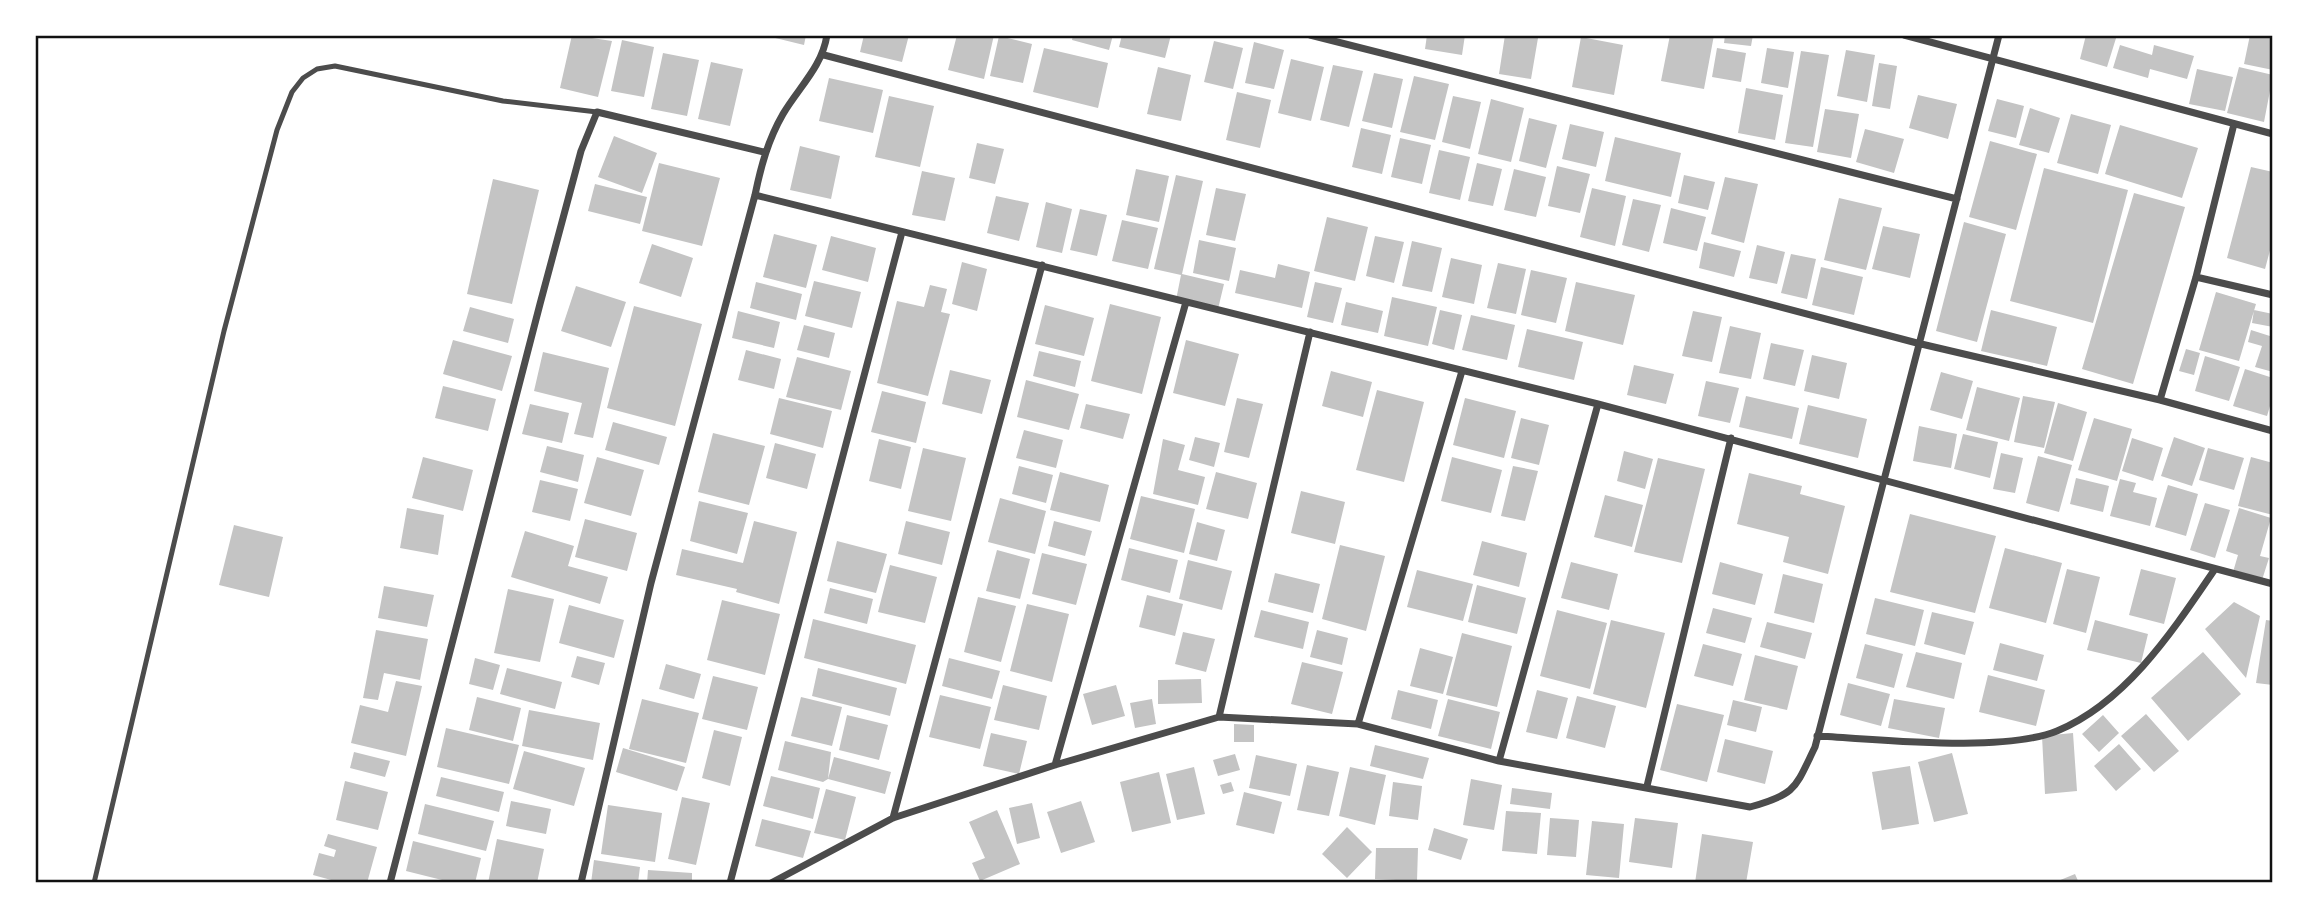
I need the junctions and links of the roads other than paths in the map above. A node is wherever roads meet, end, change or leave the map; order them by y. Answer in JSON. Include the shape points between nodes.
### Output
{"nodes":[{"id":1,"x":827,"y":35,"type":"edge"},
{"id":2,"x":1310,"y":35,"type":"edge"},
{"id":3,"x":1904,"y":35,"type":"edge"},
{"id":4,"x":1999,"y":35,"type":"edge"},
{"id":5,"x":824,"y":55,"type":"junction"},
{"id":6,"x":1993,"y":58,"type":"junction"},
{"id":7,"x":597,"y":112,"type":"junction"},
{"id":8,"x":2234,"y":124,"type":"junction"},
{"id":9,"x":2273,"y":134,"type":"edge"},
{"id":10,"x":764,"y":152,"type":"junction"},
{"id":11,"x":755,"y":195,"type":"junction"},
{"id":12,"x":1957,"y":199,"type":"junction"},
{"id":13,"x":902,"y":232,"type":"junction"},
{"id":14,"x":1042,"y":265,"type":"junction"},
{"id":15,"x":2196,"y":277,"type":"junction"},
{"id":16,"x":2273,"y":295,"type":"edge"},
{"id":17,"x":1186,"y":302,"type":"junction"},
{"id":18,"x":1310,"y":332,"type":"junction"},
{"id":19,"x":1917,"y":343,"type":"junction"},
{"id":20,"x":1462,"y":371,"type":"junction"},
{"id":21,"x":2160,"y":400,"type":"junction"},
{"id":22,"x":1598,"y":404,"type":"junction"},
{"id":23,"x":2273,"y":431,"type":"edge"},
{"id":24,"x":1731,"y":438,"type":"junction"},
{"id":25,"x":1882,"y":480,"type":"junction"},
{"id":26,"x":2216,"y":569,"type":"junction"},
{"id":27,"x":2273,"y":584,"type":"edge"},
{"id":28,"x":1219,"y":716,"type":"junction"},
{"id":29,"x":1358,"y":724,"type":"junction"},
{"id":30,"x":1817,"y":736,"type":"junction"},
{"id":31,"x":1499,"y":761,"type":"junction"},
{"id":32,"x":1055,"y":765,"type":"junction"},
{"id":33,"x":1647,"y":786,"type":"junction"},
{"id":34,"x":893,"y":818,"type":"junction"},
{"id":35,"x":94,"y":883,"type":"edge"},
{"id":36,"x":390,"y":883,"type":"edge"},
{"id":37,"x":581,"y":883,"type":"edge"},
{"id":38,"x":730,"y":883,"type":"edge"},
{"id":39,"x":771,"y":883,"type":"edge"}],
"edges":[{"from":1,"to":5,"type":"street"},
{"from":2,"to":12,"type":"street"},
{"from":3,"to":6,"type":"street"},
{"from":4,"to":6,"type":"street"},
{"from":5,"to":10,"type":"street","via":[[783,114]]},
{"from":5,"to":19,"type":"street"},
{"from":6,"to":8,"type":"street"},
{"from":6,"to":12,"type":"street"},
{"from":7,"to":10,"type":"street"},
{"from":7,"to":35,"type":"lane","via":[[503,101],[335,65],[317,69],[292,92],[277,130],[224,331]]},
{"from":7,"to":36,"type":"street","via":[[540,304]]},
{"from":8,"to":9,"type":"street"},
{"from":8,"to":15,"type":"street"},
{"from":10,"to":11,"type":"street"},
{"from":11,"to":13,"type":"street"},
{"from":11,"to":37,"type":"street","via":[[651,583]]},
{"from":12,"to":19,"type":"street"},
{"from":13,"to":14,"type":"street"},
{"from":13,"to":38,"type":"street"},
{"from":14,"to":17,"type":"street"},
{"from":14,"to":34,"type":"street"},
{"from":15,"to":16,"type":"street"},
{"from":15,"to":21,"type":"street"},
{"from":17,"to":18,"type":"street"},
{"from":17,"to":32,"type":"street"},
{"from":18,"to":20,"type":"street"},
{"from":18,"to":28,"type":"street"},
{"from":19,"to":21,"type":"street"},
{"from":19,"to":25,"type":"street"},
{"from":20,"to":22,"type":"street"},
{"from":20,"to":29,"type":"street"},
{"from":21,"to":23,"type":"street"},
{"from":22,"to":24,"type":"street"},
{"from":22,"to":31,"type":"street"},
{"from":24,"to":25,"type":"street"},
{"from":24,"to":33,"type":"street"},
{"from":25,"to":26,"type":"street"},
{"from":25,"to":30,"type":"street"},
{"from":26,"to":27,"type":"street"},
{"from":26,"to":30,"type":"street","via":[[2172,633],[2144,664],[2106,701],[2057,731],[2029,739],[1987,741]]},
{"from":28,"to":29,"type":"street"},
{"from":28,"to":32,"type":"street"},
{"from":29,"to":31,"type":"street"},
{"from":30,"to":33,"type":"street","via":[[1795,788],[1750,807]]},
{"from":31,"to":33,"type":"street"},
{"from":32,"to":34,"type":"street"},
{"from":34,"to":39,"type":"street"}]}
